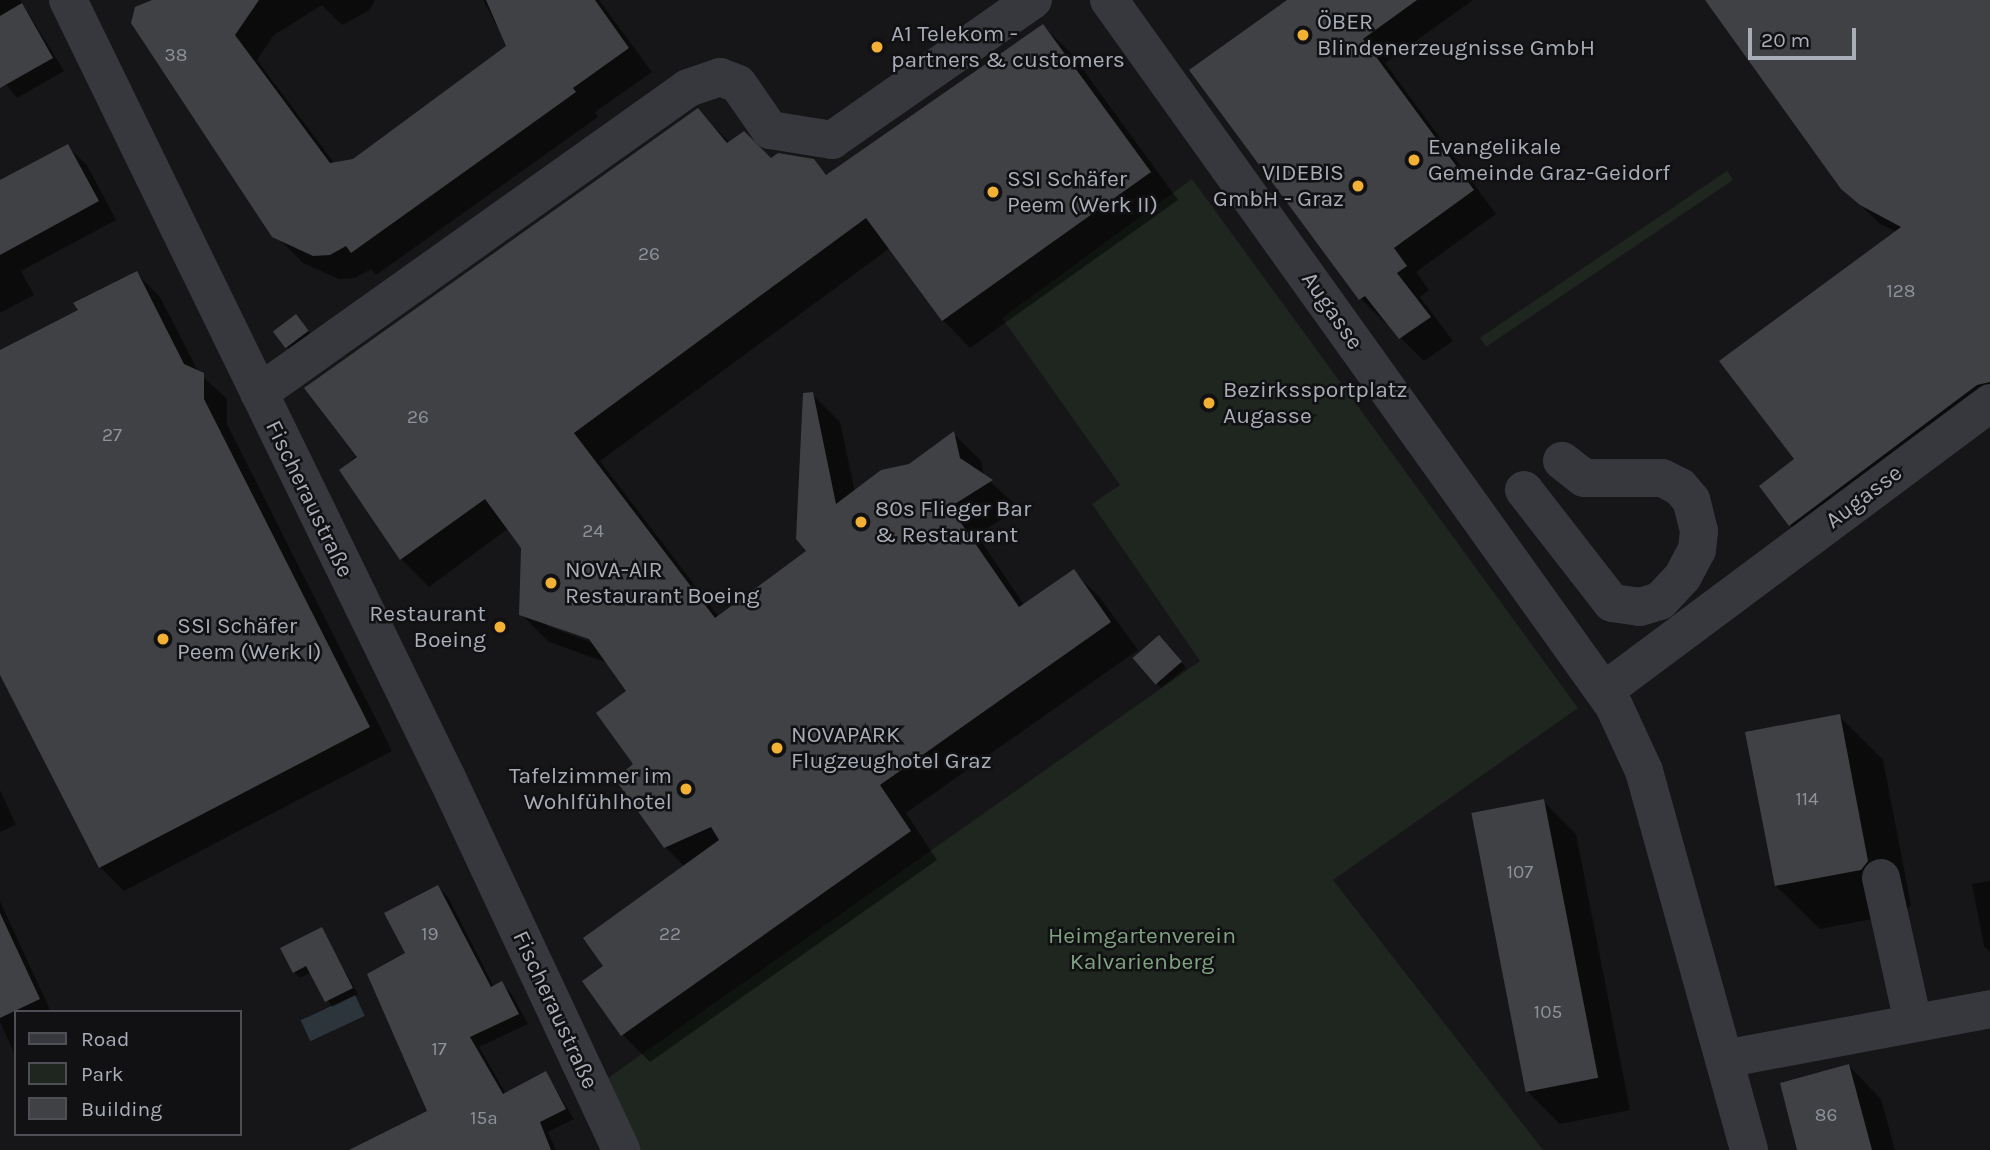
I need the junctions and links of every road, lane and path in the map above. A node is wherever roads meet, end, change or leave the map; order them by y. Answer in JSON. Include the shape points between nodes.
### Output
{"nodes":[{"id":1,"x":68,"y":0,"type":"edge"},
{"id":2,"x":1033,"y":0,"type":"edge"},
{"id":3,"x":1109,"y":0,"type":"edge"},
{"id":4,"x":258,"y":393,"type":"junction"},
{"id":5,"x":1990,"y":403,"type":"edge"},
{"id":6,"x":1562,"y":461,"type":"dead end"},
{"id":7,"x":1524,"y":490,"type":"dead end"},
{"id":8,"x":1604,"y":691,"type":"junction"},
{"id":9,"x":1881,"y":878,"type":"dead end"},
{"id":10,"x":1990,"y":1009,"type":"edge"},
{"id":11,"x":1913,"y":1022,"type":"junction"},
{"id":12,"x":1724,"y":1059,"type":"junction"},
{"id":13,"x":621,"y":1150,"type":"edge"},
{"id":14,"x":1749,"y":1150,"type":"edge"}],
"edges":[{"from":1,"to":4,"type":"street","name":"Fischeraustraße"},
{"from":2,"to":4,"type":"street","via":[[832,140],[770,130],[738,83],[720,77],[688,88]]},
{"from":3,"to":8,"type":"street","name":"Augasse"},
{"from":4,"to":13,"type":"street","name":"Fischeraustraße"},
{"from":5,"to":8,"type":"street","name":"Augasse"},
{"from":6,"to":7,"type":"street","via":[[1584,478],[1662,478],[1680,487],[1691,500],[1699,531],[1697,550],[1683,576],[1660,601],[1640,607],[1612,603]]},
{"from":8,"to":12,"type":"street","name":"Augasse","via":[[1644,771]]},
{"from":9,"to":11,"type":"street"},
{"from":10,"to":11,"type":"street"},
{"from":11,"to":12,"type":"street"},
{"from":12,"to":14,"type":"street","name":"Augasse"}]}
